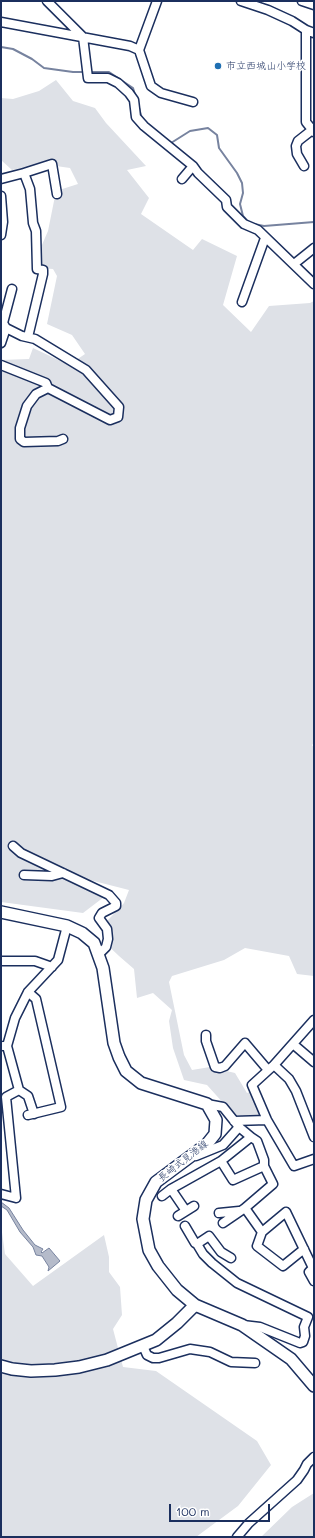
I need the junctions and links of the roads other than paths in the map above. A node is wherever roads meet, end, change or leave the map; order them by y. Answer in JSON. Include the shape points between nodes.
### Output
{"nodes":[{"id":1,"x":47,"y":1,"type":"edge"},
{"id":2,"x":157,"y":1,"type":"edge"},
{"id":3,"x":241,"y":1,"type":"edge"},
{"id":4,"x":302,"y":1,"type":"edge"},
{"id":5,"x":54,"y":4,"type":"edge"},
{"id":6,"x":314,"y":5,"type":"edge"},
{"id":7,"x":1,"y":22,"type":"edge"},
{"id":8,"x":306,"y":30,"type":"junction"},
{"id":9,"x":314,"y":33,"type":"edge"},
{"id":10,"x":83,"y":37,"type":"junction"},
{"id":11,"x":139,"y":50,"type":"junction"},
{"id":12,"x":310,"y":85,"type":"edge"},
{"id":13,"x":193,"y":102,"type":"dead end"},
{"id":14,"x":313,"y":131,"type":"edge"},
{"id":15,"x":193,"y":166,"type":"junction"},
{"id":16,"x":304,"y":166,"type":"dead end"},
{"id":17,"x":24,"y":173,"type":"junction"},
{"id":18,"x":1,"y":179,"type":"edge"},
{"id":19,"x":182,"y":179,"type":"dead end"},
{"id":20,"x":57,"y":194,"type":"dead end"},
{"id":21,"x":1,"y":196,"type":"edge"},
{"id":22,"x":1,"y":235,"type":"edge"},
{"id":23,"x":265,"y":238,"type":"junction"},
{"id":24,"x":314,"y":248,"type":"edge"},
{"id":25,"x":294,"y":264,"type":"junction"},
{"id":26,"x":314,"y":284,"type":"edge"},
{"id":27,"x":12,"y":289,"type":"dead end"},
{"id":28,"x":242,"y":302,"type":"dead end"},
{"id":29,"x":3,"y":326,"type":"edge"},
{"id":30,"x":28,"y":337,"type":"junction"},
{"id":31,"x":1,"y":343,"type":"edge"},
{"id":32,"x":1,"y":365,"type":"edge"},
{"id":33,"x":48,"y":388,"type":"junction"},
{"id":34,"x":63,"y":438,"type":"dead end"},
{"id":35,"x":13,"y":846,"type":"dead end"},
{"id":36,"x":63,"y":873,"type":"junction"},
{"id":37,"x":24,"y":875,"type":"dead end"},
{"id":38,"x":1,"y":912,"type":"edge"},
{"id":39,"x":67,"y":926,"type":"junction"},
{"id":40,"x":98,"y":955,"type":"junction"},
{"id":41,"x":1,"y":961,"type":"edge"},
{"id":42,"x":52,"y":967,"type":"junction"},
{"id":43,"x":28,"y":992,"type":"junction"},
{"id":44,"x":314,"y":1020,"type":"edge"},
{"id":45,"x":206,"y":1035,"type":"dead end"},
{"id":46,"x":293,"y":1044,"type":"junction"},
{"id":47,"x":4,"y":1046,"type":"edge"},
{"id":48,"x":314,"y":1062,"type":"edge"},
{"id":49,"x":271,"y":1068,"type":"junction"},
{"id":50,"x":19,"y":1090,"type":"junction"},
{"id":51,"x":207,"y":1104,"type":"junction"},
{"id":52,"x":267,"y":1120,"type":"junction"},
{"id":53,"x":237,"y":1124,"type":"junction"},
{"id":54,"x":251,"y":1137,"type":"junction"},
{"id":55,"x":314,"y":1137,"type":"edge"},
{"id":56,"x":188,"y":1159,"type":"junction"},
{"id":57,"x":314,"y":1159,"type":"edge"},
{"id":58,"x":221,"y":1161,"type":"junction"},
{"id":59,"x":264,"y":1166,"type":"junction"},
{"id":60,"x":171,"y":1189,"type":"junction"},
{"id":61,"x":1,"y":1194,"type":"edge"},
{"id":62,"x":162,"y":1196,"type":"dead end"},
{"id":63,"x":194,"y":1206,"type":"dead end"},
{"id":64,"x":242,"y":1210,"type":"junction"},
{"id":65,"x":219,"y":1213,"type":"dead end"},
{"id":66,"x":223,"y":1223,"type":"dead end"},
{"id":67,"x":185,"y":1226,"type":"dead end"},
{"id":68,"x":262,"y":1232,"type":"junction"},
{"id":69,"x":197,"y":1244,"type":"junction"},
{"id":70,"x":304,"y":1249,"type":"junction"},
{"id":71,"x":231,"y":1258,"type":"dead end"},
{"id":72,"x":314,"y":1281,"type":"edge"},
{"id":73,"x":195,"y":1305,"type":"junction"},
{"id":74,"x":242,"y":1325,"type":"junction"},
{"id":75,"x":143,"y":1346,"type":"junction"},
{"id":76,"x":255,"y":1363,"type":"dead end"},
{"id":77,"x":1,"y":1366,"type":"edge"},
{"id":78,"x":314,"y":1386,"type":"edge"},
{"id":79,"x":314,"y":1457,"type":"edge"},
{"id":80,"x":237,"y":1537,"type":"edge"}],
"edges":[{"from":1,"to":5,"type":"street"},
{"from":2,"to":11,"type":"street"},
{"from":3,"to":8,"type":"street","via":[[292,21]]},
{"from":4,"to":6,"type":"street"},
{"from":5,"to":10,"type":"street"},
{"from":7,"to":10,"type":"street"},
{"from":8,"to":9,"type":"street"},
{"from":8,"to":12,"type":"street"},
{"from":10,"to":11,"type":"street"},
{"from":10,"to":15,"type":"street","via":[[88,78],[108,78],[118,83],[134,100],[136,117],[144,126]]},
{"from":11,"to":13,"type":"street","via":[[151,86],[161,93]]},
{"from":12,"to":14,"type":"street","via":[[306,122]]},
{"from":14,"to":16,"type":"street","via":[[298,141],[296,146],[297,154]]},
{"from":15,"to":19,"type":"street"},
{"from":15,"to":23,"type":"street","via":[[226,200],[227,207],[244,224],[258,230]]},
{"from":17,"to":18,"type":"street"},
{"from":17,"to":20,"type":"street","via":[[52,164]]},
{"from":17,"to":30,"type":"street","via":[[30,189],[36,231],[37,268],[43,270]]},
{"from":21,"to":22,"type":"street"},
{"from":23,"to":25,"type":"street"},
{"from":23,"to":28,"type":"street"},
{"from":24,"to":25,"type":"street"},
{"from":25,"to":26,"type":"street"},
{"from":27,"to":29,"type":"street"},
{"from":29,"to":30,"type":"street"},
{"from":29,"to":31,"type":"street"},
{"from":30,"to":33,"type":"street","via":[[86,370],[119,407],[118,417],[110,420]]},
{"from":32,"to":33,"type":"street","via":[[46,383]]},
{"from":33,"to":34,"type":"street","via":[[36,394],[27,406],[20,428],[20,439],[24,442],[58,441]]},
{"from":35,"to":36,"type":"street","via":[[21,853]]},
{"from":36,"to":37,"type":"street","via":[[52,876]]},
{"from":36,"to":40,"type":"street","via":[[109,895],[116,903],[116,906],[102,913],[100,918],[107,929],[108,939],[106,947]]},
{"from":38,"to":39,"type":"main road"},
{"from":39,"to":40,"type":"main road","via":[[82,933],[94,943]]},
{"from":39,"to":42,"type":"street","via":[[58,960]]},
{"from":40,"to":51,"type":"main road","via":[[103,968],[114,1043],[126,1071],[141,1083]]},
{"from":41,"to":42,"type":"street","via":[[35,961]]},
{"from":42,"to":43,"type":"street"},
{"from":43,"to":47,"type":"street"},
{"from":43,"to":50,"type":"street","via":[[36,999],[61,1107],[31,1115],[28,1096]]},
{"from":44,"to":46,"type":"street"},
{"from":45,"to":49,"type":"street","via":[[215,1067],[225,1066],[245,1043]]},
{"from":46,"to":48,"type":"street"},
{"from":46,"to":49,"type":"street"},
{"from":47,"to":50,"type":"street"},
{"from":49,"to":52,"type":"street","via":[[252,1085]]},
{"from":49,"to":55,"type":"street","via":[[289,1079]]},
{"from":50,"to":61,"type":"street","via":[[6,1097],[16,1198]]},
{"from":51,"to":53,"type":"street","via":[[223,1107]]},
{"from":51,"to":56,"type":"main road","name":"長崎式見港線","via":[[216,1120],[215,1134]]},
{"from":52,"to":53,"type":"street"},
{"from":52,"to":57,"type":"street","via":[[294,1166]]},
{"from":53,"to":54,"type":"street"},
{"from":53,"to":56,"type":"street","via":[[223,1145]]},
{"from":54,"to":58,"type":"street"},
{"from":54,"to":59,"type":"street","via":[[257,1141]]},
{"from":56,"to":73,"type":"main road","name":"長崎式見港線","via":[[156,1182],[146,1200],[143,1219],[149,1250],[158,1266],[177,1290]]},
{"from":58,"to":59,"type":"street","via":[[233,1180]]},
{"from":58,"to":60,"type":"street"},
{"from":59,"to":64,"type":"street","via":[[273,1184]]},
{"from":60,"to":62,"type":"street"},
{"from":60,"to":63,"type":"street","via":[[182,1214]]},
{"from":64,"to":65,"type":"street"},
{"from":64,"to":66,"type":"street"},
{"from":64,"to":68,"type":"street"},
{"from":67,"to":69,"type":"street"},
{"from":68,"to":70,"type":"street","via":[[286,1212]]},
{"from":68,"to":70,"type":"street","via":[[257,1246],[283,1266]]},
{"from":69,"to":71,"type":"street","via":[[209,1236],[221,1252]]},
{"from":69,"to":74,"type":"street","via":[[212,1263],[237,1283],[308,1317],[304,1327],[305,1336],[300,1343],[260,1327]]},
{"from":70,"to":72,"type":"street","via":[[313,1268],[309,1272]]},
{"from":73,"to":74,"type":"main road","name":"長崎式見港線"},
{"from":73,"to":75,"type":"main road","via":[[156,1340]]},
{"from":74,"to":78,"type":"main road","name":"長崎式見港線","via":[[291,1359]]},
{"from":75,"to":76,"type":"street","via":[[147,1355],[152,1358],[190,1349],[210,1352],[231,1362]]},
{"from":75,"to":77,"type":"main road","via":[[107,1360],[79,1367],[31,1371]]},
{"from":79,"to":80,"type":"street","via":[[297,1480]]}]}
